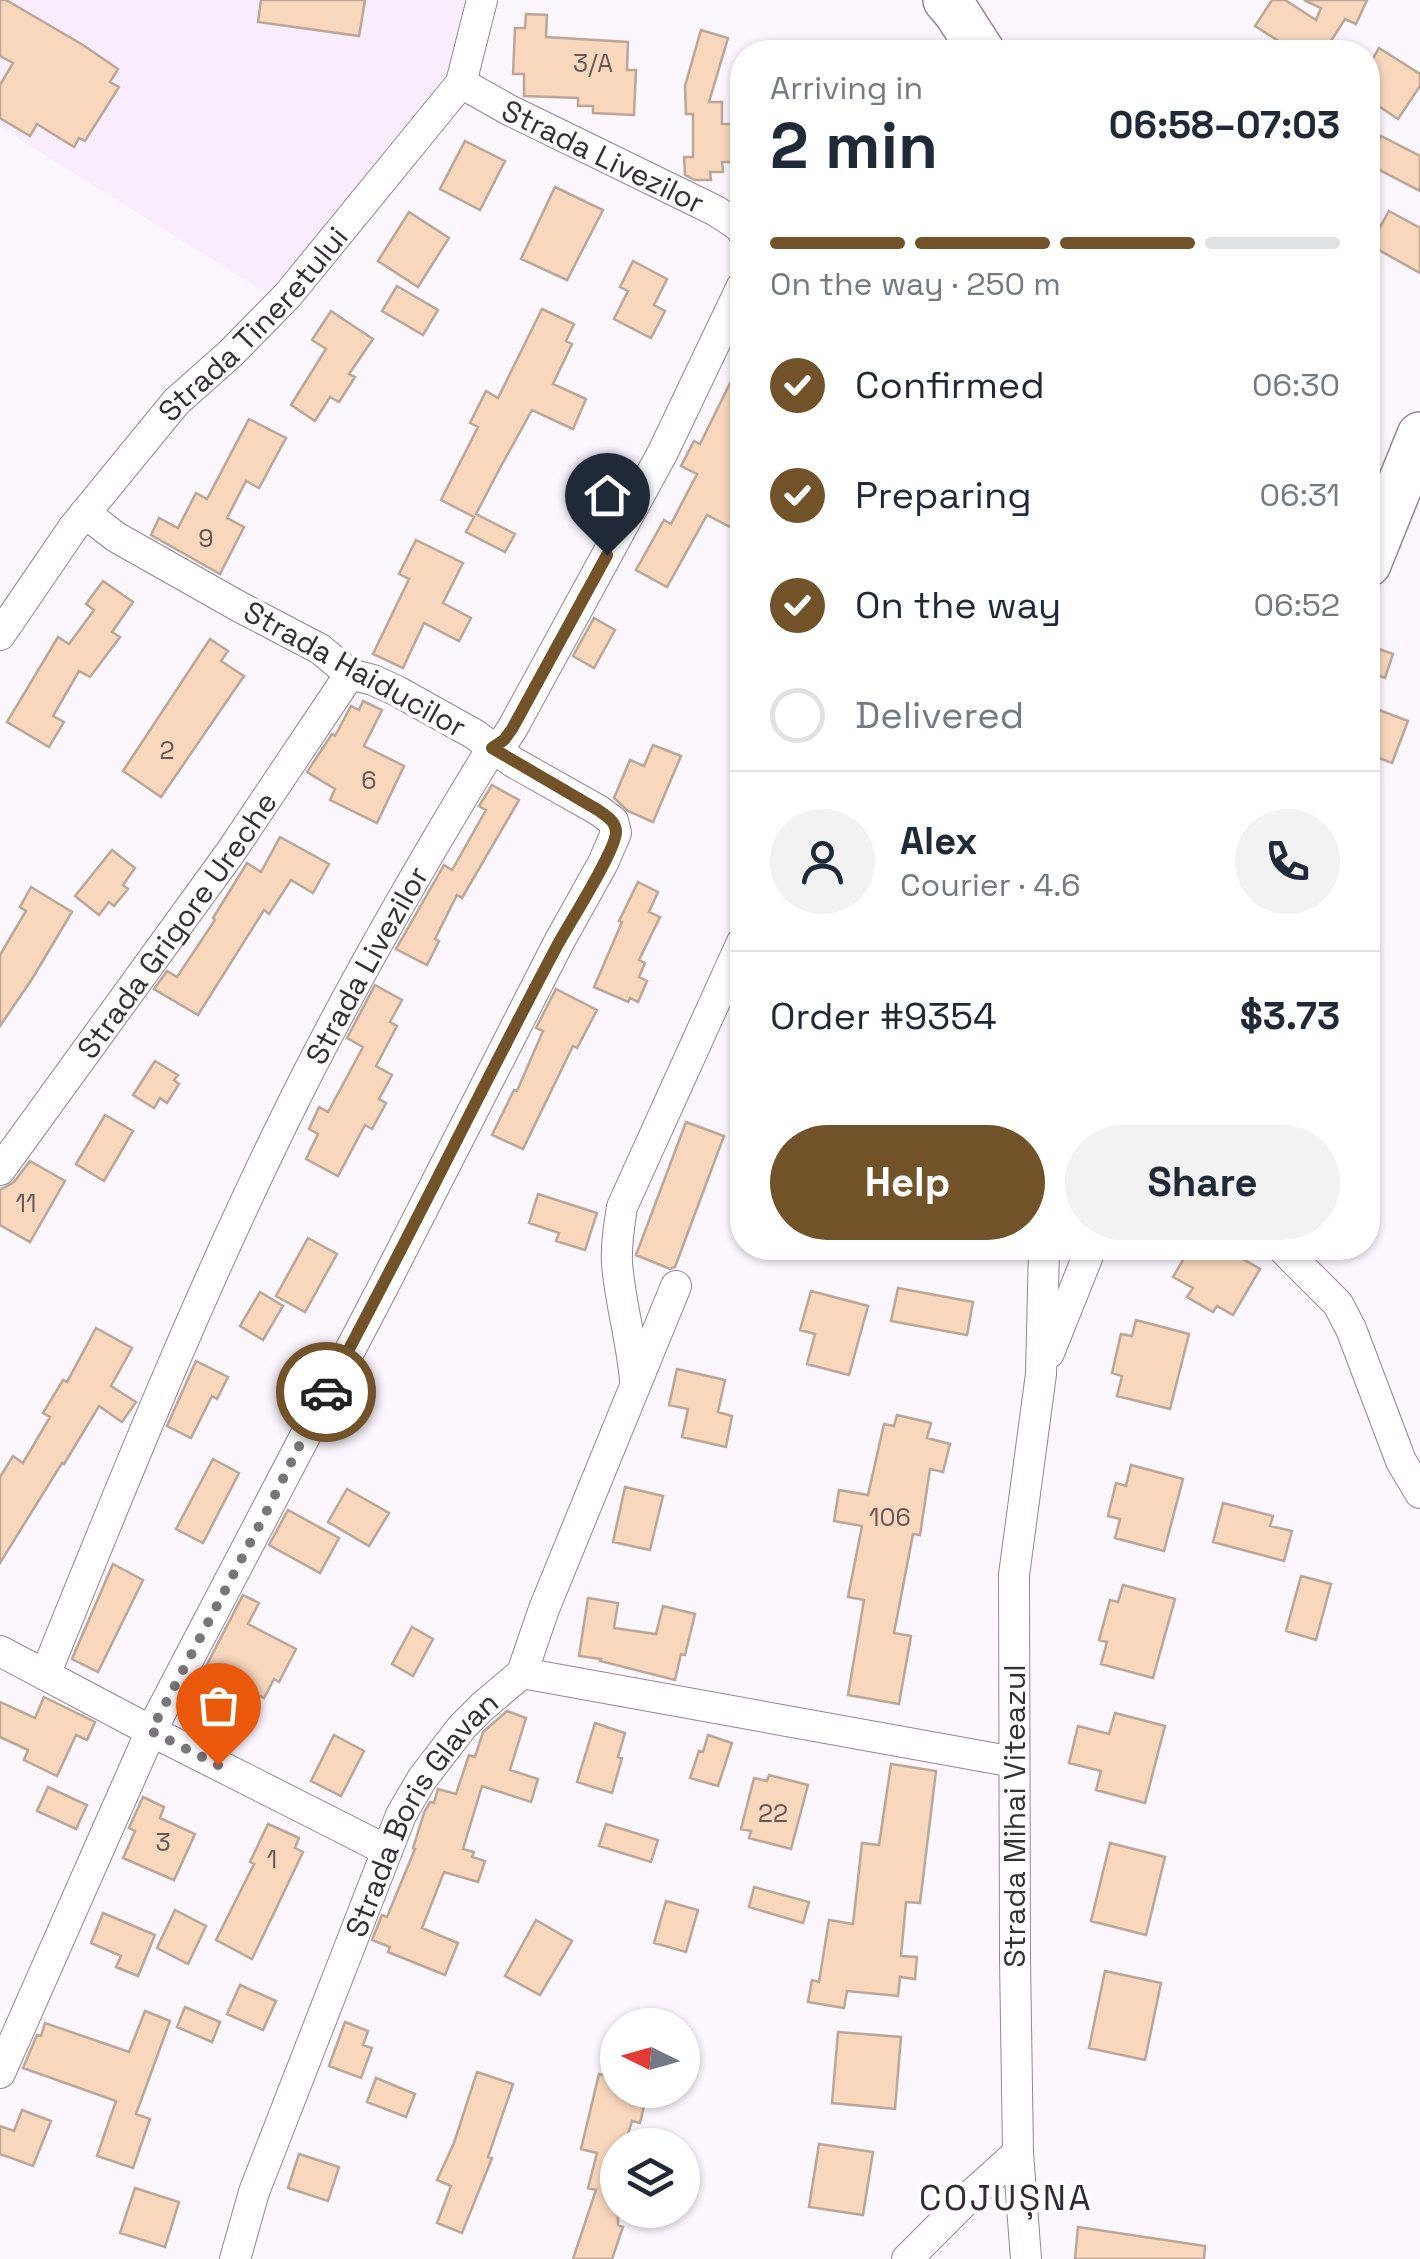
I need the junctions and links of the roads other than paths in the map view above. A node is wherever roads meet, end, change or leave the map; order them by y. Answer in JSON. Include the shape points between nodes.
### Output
{"nodes":[{"id":1,"x":482,"y":0,"type":"edge"},
{"id":2,"x":946,"y":0,"type":"edge"},
{"id":3,"x":974,"y":40,"type":"edge"},
{"id":4,"x":461,"y":83,"type":"junction"},
{"id":5,"x":730,"y":220,"type":"edge"},
{"id":6,"x":730,"y":311,"type":"edge"},
{"id":7,"x":1420,"y":436,"type":"edge"},
{"id":8,"x":85,"y":513,"type":"junction"},
{"id":9,"x":1380,"y":534,"type":"edge"},
{"id":10,"x":0,"y":635,"type":"edge"},
{"id":11,"x":350,"y":674,"type":"junction"},
{"id":12,"x":492,"y":748,"type":"junction"},
{"id":13,"x":730,"y":968,"type":"edge"},
{"id":14,"x":0,"y":1170,"type":"edge"},
{"id":15,"x":1044,"y":1260,"type":"edge"},
{"id":16,"x":1086,"y":1260,"type":"edge"},
{"id":17,"x":1294,"y":1260,"type":"edge"},
{"id":18,"x":676,"y":1286,"type":"dead end"},
{"id":19,"x":1041,"y":1374,"type":"junction"},
{"id":20,"x":635,"y":1385,"type":"junction"},
{"id":21,"x":1420,"y":1493,"type":"edge"},
{"id":22,"x":0,"y":1651,"type":"edge"},
{"id":23,"x":522,"y":1673,"type":"junction"},
{"id":24,"x":45,"y":1675,"type":"junction"},
{"id":25,"x":151,"y":1731,"type":"junction"},
{"id":26,"x":1014,"y":1762,"type":"junction"},
{"id":27,"x":386,"y":1850,"type":"junction"},
{"id":28,"x":0,"y":2072,"type":"edge"},
{"id":29,"x":1018,"y":2153,"type":"junction"},
{"id":30,"x":235,"y":2259,"type":"edge"},
{"id":31,"x":906,"y":2259,"type":"edge"},
{"id":32,"x":1026,"y":2259,"type":"edge"}],
"edges":[{"from":1,"to":4,"type":"street","name":"Strada Tineretului"},
{"from":2,"to":3,"type":"street"},
{"from":4,"to":5,"type":"street","name":"Strada Livezilor"},
{"from":4,"to":8,"type":"street","name":"Strada Tineretului","via":[[288,295],[176,402]]},
{"from":6,"to":12,"type":"street","name":"Strada Livezilor","via":[[636,504],[512,729]]},
{"from":7,"to":9,"type":"street"},
{"from":8,"to":10,"type":"street","name":"Strada Tineretului"},
{"from":8,"to":11,"type":"street","name":"Strada Haiducilor","via":[[320,649]]},
{"from":11,"to":12,"type":"street","name":"Strada Haiducilor","via":[[397,691]]},
{"from":11,"to":14,"type":"street","name":"Strada Grigore Ureche","via":[[230,853]]},
{"from":12,"to":24,"type":"street","name":"Strada Livezilor","via":[[394,910],[282,1124],[168,1373]]},
{"from":12,"to":25,"type":"street","name":"Strada Haiducilor","via":[[598,810],[613,821],[616,834]]},
{"from":13,"to":20,"type":"street","name":"Strada Boris Glavan","via":[[622,1207],[617,1260]]},
{"from":15,"to":19,"type":"street","name":"Strada Mihai Viteazul"},
{"from":16,"to":19,"type":"street","name":"Strada Mihai Viteazul"},
{"from":17,"to":21,"type":"street","via":[[1338,1304]]},
{"from":18,"to":20,"type":"street","name":"Strada Boris Glavan"},
{"from":19,"to":26,"type":"street","name":"Strada Mihai Viteazul","via":[[1014,1575]]},
{"from":20,"to":23,"type":"street","name":"Strada Boris Glavan"},
{"from":22,"to":24,"type":"street"},
{"from":23,"to":26,"type":"street"},
{"from":23,"to":27,"type":"street","name":"Strada Boris Glavan","via":[[462,1727],[422,1779]]},
{"from":24,"to":25,"type":"street"},
{"from":25,"to":27,"type":"street"},
{"from":25,"to":28,"type":"street"},
{"from":26,"to":29,"type":"street","name":"Strada Mihai Viteazul"},
{"from":27,"to":30,"type":"street","name":"Strada Boris Glavan","via":[[254,2192]]},
{"from":29,"to":31,"type":"street"},
{"from":29,"to":32,"type":"street","name":"Strada Mihai Viteazul"}]}
